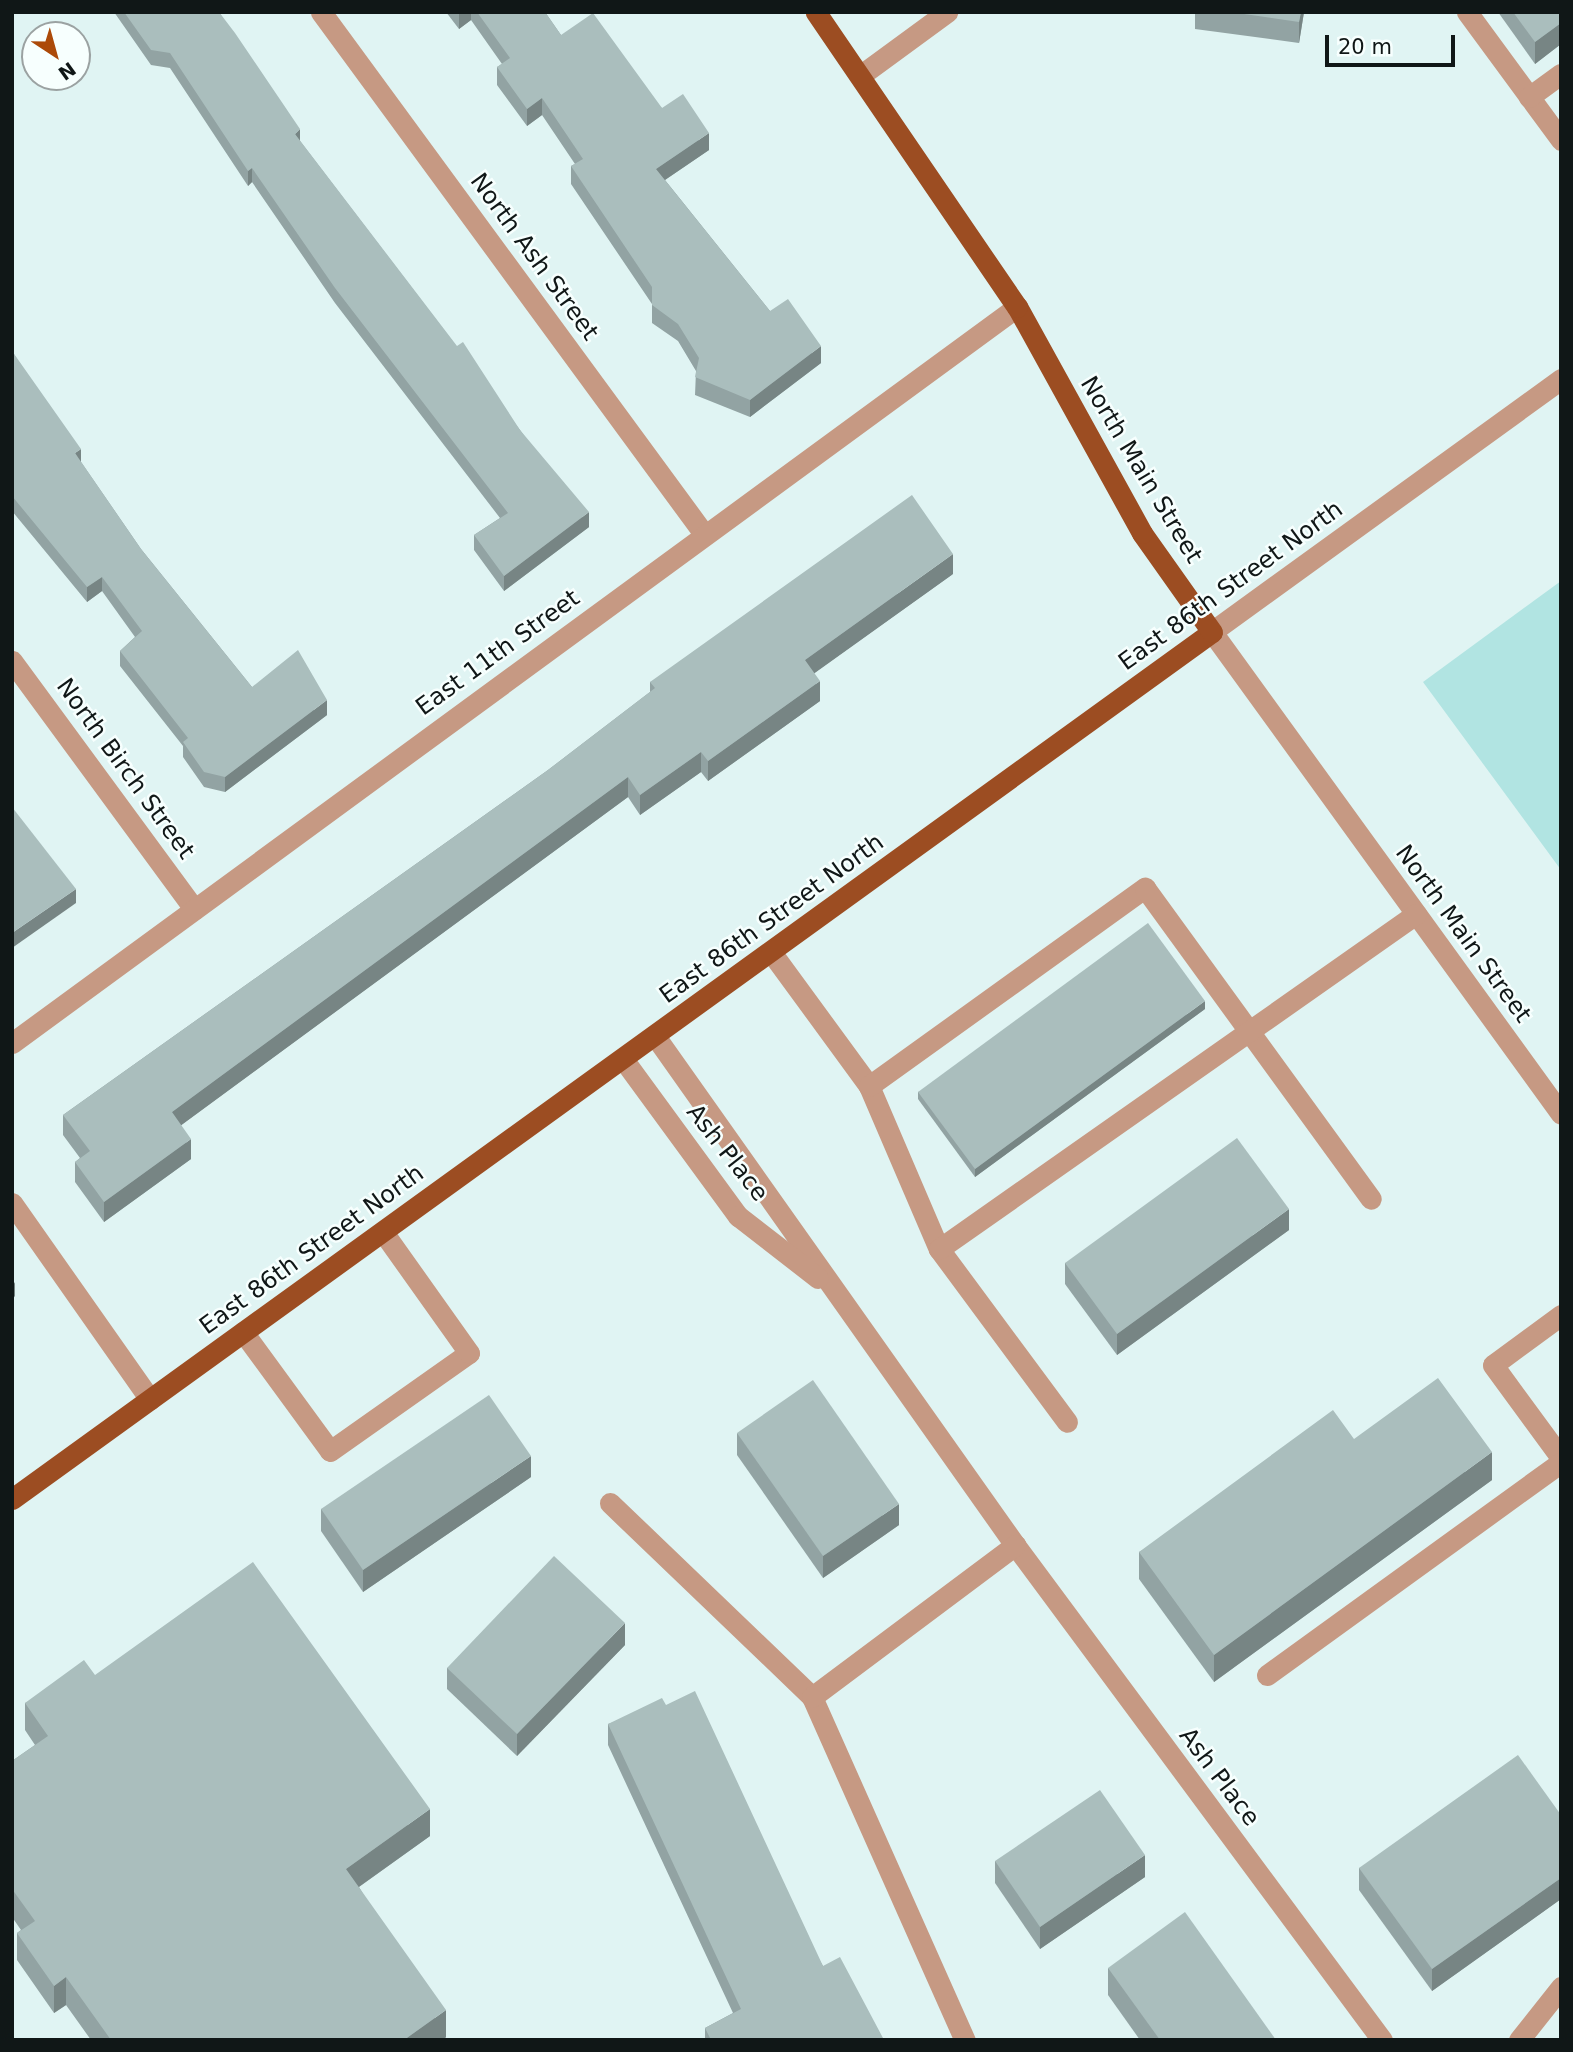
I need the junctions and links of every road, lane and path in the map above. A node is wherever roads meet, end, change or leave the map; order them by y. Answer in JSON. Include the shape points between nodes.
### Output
{"nodes":[{"id":1,"x":321,"y":12,"type":"edge"},
{"id":2,"x":816,"y":12,"type":"edge"},
{"id":3,"x":947,"y":12,"type":"edge"},
{"id":4,"x":1467,"y":12,"type":"edge"},
{"id":5,"x":1561,"y":74,"type":"edge"},
{"id":6,"x":861,"y":75,"type":"junction"},
{"id":7,"x":1529,"y":97,"type":"junction"},
{"id":8,"x":1561,"y":140,"type":"edge"},
{"id":9,"x":1017,"y":307,"type":"junction"},
{"id":10,"x":1561,"y":379,"type":"edge"},
{"id":11,"x":704,"y":534,"type":"junction"},
{"id":12,"x":1212,"y":632,"type":"junction"},
{"id":13,"x":12,"y":661,"type":"edge"},
{"id":14,"x":194,"y":909,"type":"junction"},
{"id":15,"x":1416,"y":914,"type":"junction"},
{"id":16,"x":771,"y":952,"type":"junction"},
{"id":17,"x":1249,"y":1031,"type":"junction"},
{"id":18,"x":655,"y":1036,"type":"junction"},
{"id":19,"x":12,"y":1042,"type":"edge"},
{"id":20,"x":623,"y":1059,"type":"junction"},
{"id":21,"x":869,"y":1086,"type":"junction"},
{"id":22,"x":1561,"y":1114,"type":"edge"},
{"id":23,"x":1371,"y":1199,"type":"dead end"},
{"id":24,"x":12,"y":1203,"type":"edge"},
{"id":25,"x":383,"y":1232,"type":"junction"},
{"id":26,"x":940,"y":1249,"type":"junction"},
{"id":27,"x":836,"y":1292,"type":"junction"},
{"id":28,"x":1561,"y":1315,"type":"edge"},
{"id":29,"x":243,"y":1332,"type":"junction"},
{"id":30,"x":150,"y":1399,"type":"junction"},
{"id":31,"x":1067,"y":1422,"type":"dead end"},
{"id":32,"x":1561,"y":1460,"type":"edge"},
{"id":33,"x":12,"y":1499,"type":"edge"},
{"id":34,"x":610,"y":1503,"type":"dead end"},
{"id":35,"x":1015,"y":1545,"type":"junction"},
{"id":36,"x":1267,"y":1675,"type":"dead end"},
{"id":37,"x":812,"y":1697,"type":"junction"},
{"id":38,"x":1561,"y":1986,"type":"edge"},
{"id":39,"x":965,"y":2040,"type":"edge"},
{"id":40,"x":1382,"y":2040,"type":"edge"},
{"id":41,"x":1519,"y":2040,"type":"edge"}],
"edges":[{"from":1,"to":11,"type":"street","name":"North Ash Street"},
{"from":2,"to":6,"type":"main road","name":"North Main Street"},
{"from":3,"to":6,"type":"street"},
{"from":4,"to":7,"type":"street"},
{"from":5,"to":7,"type":"street"},
{"from":6,"to":9,"type":"main road","name":"North Main Street"},
{"from":7,"to":8,"type":"street"},
{"from":9,"to":11,"type":"street","name":"East 11th Street"},
{"from":9,"to":12,"type":"main road","name":"North Main Street","via":[[1142,533]]},
{"from":10,"to":12,"type":"street","name":"East 86th Street North"},
{"from":11,"to":14,"type":"street","name":"East 11th Street"},
{"from":12,"to":15,"type":"street","name":"North Main Street"},
{"from":12,"to":16,"type":"main road","name":"East 86th Street North"},
{"from":13,"to":14,"type":"street","name":"North Birch Street"},
{"from":14,"to":19,"type":"street","name":"East 11th Street"},
{"from":15,"to":17,"type":"street"},
{"from":15,"to":22,"type":"street","name":"North Main Street"},
{"from":16,"to":18,"type":"main road","name":"East 86th Street North"},
{"from":16,"to":21,"type":"street"},
{"from":17,"to":21,"type":"street","via":[[1145,888]]},
{"from":17,"to":23,"type":"street"},
{"from":17,"to":26,"type":"street"},
{"from":18,"to":20,"type":"main road","name":"East 86th Street North"},
{"from":18,"to":27,"type":"street","name":"Ash Place"},
{"from":20,"to":25,"type":"main road","name":"East 86th Street North"},
{"from":20,"to":27,"type":"street","name":"Ash Place","via":[[738,1216]]},
{"from":21,"to":26,"type":"street"},
{"from":24,"to":30,"type":"street"},
{"from":25,"to":29,"type":"main road","name":"East 86th Street North"},
{"from":25,"to":29,"type":"street","via":[[469,1353],[330,1451]]},
{"from":26,"to":31,"type":"street"},
{"from":27,"to":35,"type":"street","name":"Ash Place"},
{"from":28,"to":32,"type":"street","via":[[1493,1366]]},
{"from":29,"to":30,"type":"main road","name":"East 86th Street North"},
{"from":30,"to":33,"type":"main road","name":"East 86th Street North"},
{"from":32,"to":36,"type":"street"},
{"from":34,"to":37,"type":"street"},
{"from":35,"to":37,"type":"street"},
{"from":35,"to":40,"type":"street","name":"Ash Place"},
{"from":37,"to":39,"type":"street"},
{"from":38,"to":41,"type":"street"}]}
